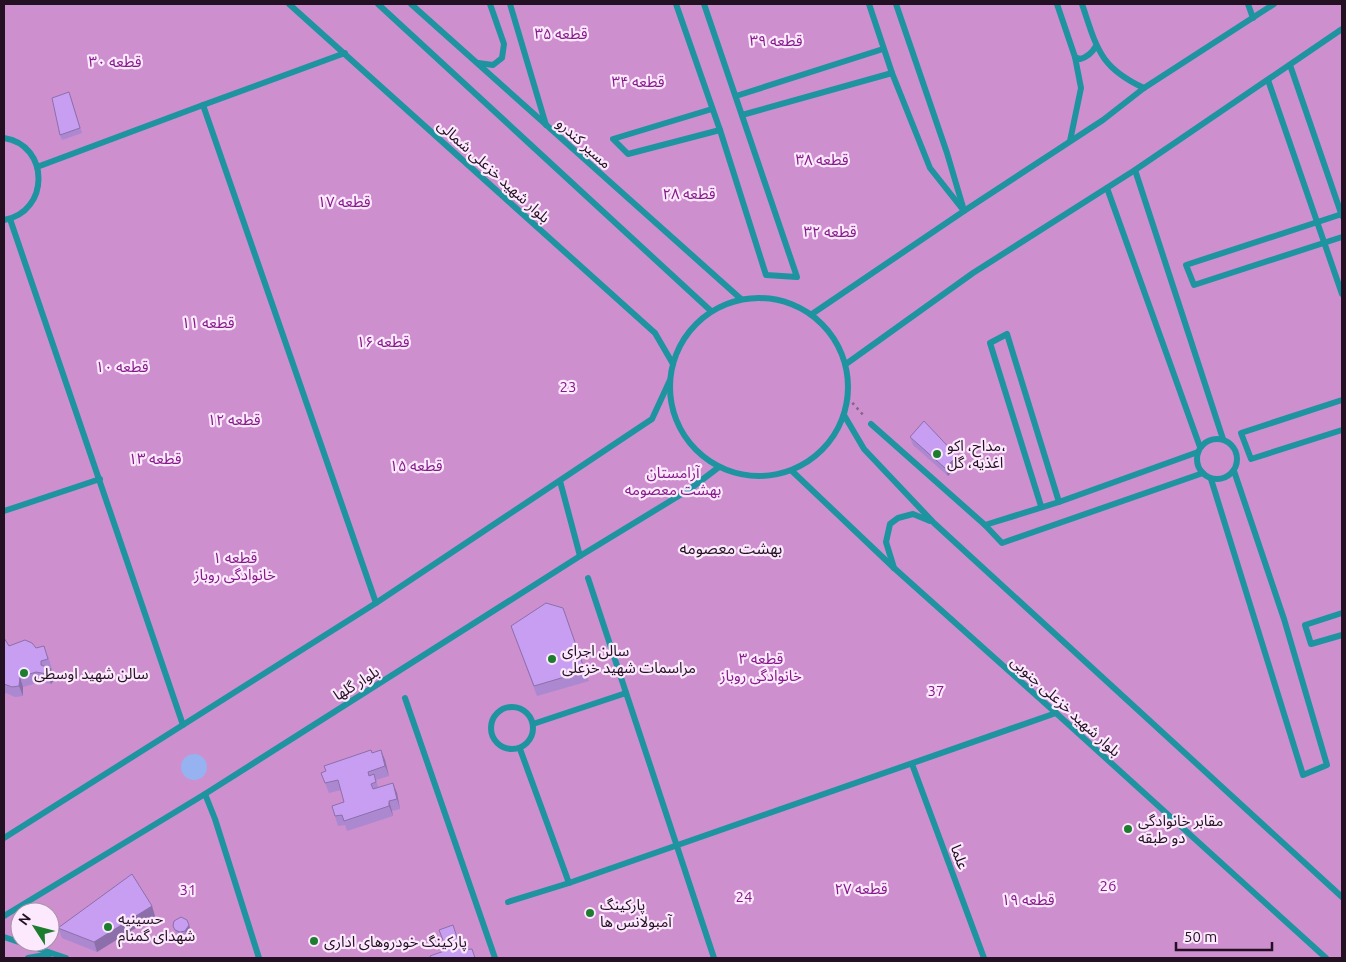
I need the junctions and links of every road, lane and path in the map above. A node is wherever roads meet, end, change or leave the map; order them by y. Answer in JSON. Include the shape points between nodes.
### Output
{"nodes":[{"id":1,"x":289,"y":4,"type":"edge"},
{"id":2,"x":378,"y":4,"type":"edge"},
{"id":3,"x":411,"y":4,"type":"edge"},
{"id":4,"x":490,"y":4,"type":"edge"},
{"id":5,"x":510,"y":4,"type":"edge"},
{"id":6,"x":676,"y":4,"type":"edge"},
{"id":7,"x":704,"y":4,"type":"edge"},
{"id":8,"x":868,"y":4,"type":"edge"},
{"id":9,"x":896,"y":4,"type":"edge"},
{"id":10,"x":1057,"y":4,"type":"edge"},
{"id":11,"x":1082,"y":4,"type":"edge"},
{"id":12,"x":1248,"y":4,"type":"edge"},
{"id":13,"x":1274,"y":4,"type":"edge"},
{"id":14,"x":1253,"y":18,"type":"junction"},
{"id":15,"x":1342,"y":29,"type":"edge"},
{"id":16,"x":1096,"y":46,"type":"junction"},
{"id":17,"x":884,"y":49,"type":"junction"},
{"id":18,"x":345,"y":53,"type":"junction"},
{"id":19,"x":1075,"y":57,"type":"junction"},
{"id":20,"x":476,"y":63,"type":"junction"},
{"id":21,"x":1290,"y":64,"type":"junction"},
{"id":22,"x":892,"y":72,"type":"junction"},
{"id":23,"x":1268,"y":80,"type":"junction"},
{"id":24,"x":1144,"y":88,"type":"junction"},
{"id":25,"x":736,"y":96,"type":"junction"},
{"id":26,"x":203,"y":105,"type":"junction"},
{"id":27,"x":712,"y":109,"type":"junction"},
{"id":28,"x":742,"y":115,"type":"junction"},
{"id":29,"x":546,"y":127,"type":"junction"},
{"id":30,"x":720,"y":130,"type":"junction"},
{"id":31,"x":4,"y":138,"type":"edge"},
{"id":32,"x":1070,"y":141,"type":"junction"},
{"id":33,"x":37,"y":167,"type":"junction"},
{"id":34,"x":1135,"y":170,"type":"junction"},
{"id":35,"x":1107,"y":188,"type":"junction"},
{"id":36,"x":964,"y":211,"type":"junction"},
{"id":37,"x":1342,"y":215,"type":"edge"},
{"id":38,"x":7,"y":219,"type":"edge"},
{"id":39,"x":1317,"y":222,"type":"junction"},
{"id":40,"x":1342,"y":237,"type":"edge"},
{"id":41,"x":1324,"y":242,"type":"junction"},
{"id":42,"x":1342,"y":294,"type":"edge"},
{"id":43,"x":740,"y":299,"type":"junction"},
{"id":44,"x":711,"y":311,"type":"junction"},
{"id":45,"x":812,"y":314,"type":"junction"},
{"id":46,"x":673,"y":364,"type":"junction"},
{"id":47,"x":846,"y":364,"type":"junction"},
{"id":48,"x":670,"y":380,"type":"junction"},
{"id":49,"x":848,"y":398,"type":"junction"},
{"id":50,"x":1342,"y":400,"type":"edge"},
{"id":51,"x":844,"y":415,"type":"junction"},
{"id":52,"x":871,"y":424,"type":"joint"},
{"id":53,"x":1342,"y":430,"type":"edge"},
{"id":54,"x":1223,"y":439,"type":"junction"},
{"id":55,"x":1199,"y":450,"type":"junction"},
{"id":56,"x":719,"y":467,"type":"junction"},
{"id":57,"x":792,"y":471,"type":"junction"},
{"id":58,"x":1234,"y":471,"type":"junction"},
{"id":59,"x":1203,"y":473,"type":"junction"},
{"id":60,"x":100,"y":479,"type":"junction"},
{"id":61,"x":1211,"y":479,"type":"junction"},
{"id":62,"x":560,"y":481,"type":"junction"},
{"id":63,"x":1059,"y":502,"type":"junction"},
{"id":64,"x":1041,"y":506,"type":"junction"},
{"id":65,"x":4,"y":511,"type":"edge"},
{"id":66,"x":934,"y":523,"type":"junction"},
{"id":67,"x":984,"y":525,"type":"junction"},
{"id":68,"x":580,"y":556,"type":"junction"},
{"id":69,"x":894,"y":568,"type":"junction"},
{"id":70,"x":588,"y":578,"type":"dead end"},
{"id":71,"x":376,"y":603,"type":"junction"},
{"id":72,"x":1342,"y":613,"type":"edge"},
{"id":73,"x":1342,"y":635,"type":"edge"},
{"id":74,"x":626,"y":693,"type":"junction"},
{"id":75,"x":405,"y":698,"type":"dead end"},
{"id":76,"x":1056,"y":713,"type":"junction"},
{"id":77,"x":533,"y":724,"type":"junction"},
{"id":78,"x":183,"y":726,"type":"junction"},
{"id":79,"x":520,"y":748,"type":"junction"},
{"id":80,"x":912,"y":764,"type":"junction"},
{"id":81,"x":205,"y":794,"type":"junction"},
{"id":82,"x":4,"y":838,"type":"edge"},
{"id":83,"x":677,"y":846,"type":"junction"},
{"id":84,"x":569,"y":883,"type":"junction"},
{"id":85,"x":1342,"y":897,"type":"edge"},
{"id":86,"x":508,"y":902,"type":"dead end"},
{"id":87,"x":4,"y":916,"type":"edge"},
{"id":88,"x":4,"y":937,"type":"edge"},
{"id":89,"x":51,"y":954,"type":"junction"},
{"id":90,"x":28,"y":958,"type":"edge"},
{"id":91,"x":66,"y":958,"type":"edge"},
{"id":92,"x":259,"y":958,"type":"edge"},
{"id":93,"x":495,"y":958,"type":"edge"},
{"id":94,"x":714,"y":958,"type":"edge"},
{"id":95,"x":984,"y":958,"type":"edge"},
{"id":96,"x":1326,"y":958,"type":"edge"}],
"edges":[{"from":1,"to":18,"type":"lane","name":"بلوار شهید خزعلی شمالی"},
{"from":2,"to":44,"type":"lane"},
{"from":3,"to":20,"type":"lane","name":"مسیر کندرو"},
{"from":4,"to":20,"type":"lane","via":[[504,44],[502,58],[493,65]]},
{"from":5,"to":29,"type":"lane"},
{"from":6,"to":27,"type":"lane"},
{"from":7,"to":25,"type":"lane"},
{"from":8,"to":17,"type":"lane"},
{"from":9,"to":36,"type":"lane"},
{"from":10,"to":19,"type":"lane"},
{"from":11,"to":16,"type":"lane"},
{"from":12,"to":14,"type":"lane"},
{"from":13,"to":14,"type":"lane"},
{"from":14,"to":24,"type":"lane"},
{"from":15,"to":21,"type":"lane"},
{"from":16,"to":19,"type":"lane","via":[[1086,58]]},
{"from":16,"to":24,"type":"lane","via":[[1115,72]]},
{"from":17,"to":22,"type":"lane"},
{"from":17,"to":25,"type":"lane"},
{"from":18,"to":26,"type":"lane"},
{"from":18,"to":46,"type":"lane","name":"بلوار شهید خزعلی شمالی","via":[[655,333]]},
{"from":19,"to":32,"type":"lane","via":[[1081,88]]},
{"from":20,"to":29,"type":"lane","name":"مسیر کندرو"},
{"from":21,"to":23,"type":"lane"},
{"from":21,"to":37,"type":"lane"},
{"from":22,"to":28,"type":"lane"},
{"from":22,"to":36,"type":"lane","via":[[930,168]]},
{"from":23,"to":34,"type":"lane"},
{"from":23,"to":39,"type":"lane"},
{"from":24,"to":32,"type":"lane"},
{"from":25,"to":28,"type":"lane"},
{"from":26,"to":33,"type":"lane"},
{"from":26,"to":71,"type":"lane"},
{"from":27,"to":30,"type":"lane"},
{"from":27,"to":30,"type":"lane","via":[[613,139],[628,154]]},
{"from":28,"to":30,"type":"lane","via":[[797,277],[766,275]]},
{"from":29,"to":43,"type":"lane","name":"مسیر کندرو"},
{"from":31,"to":33,"type":"lane","via":[[22,145],[32,155]]},
{"from":32,"to":36,"type":"lane"},
{"from":33,"to":38,"type":"lane","via":[[39,180],[31,204],[22,213]]},
{"from":34,"to":35,"type":"lane"},
{"from":34,"to":54,"type":"lane"},
{"from":35,"to":47,"type":"lane","via":[[973,273]]},
{"from":35,"to":55,"type":"lane"},
{"from":36,"to":45,"type":"lane"},
{"from":37,"to":39,"type":"lane"},
{"from":38,"to":60,"type":"lane"},
{"from":39,"to":41,"type":"lane"},
{"from":39,"to":41,"type":"lane","via":[[1186,265],[1194,285]]},
{"from":40,"to":41,"type":"lane"},
{"from":41,"to":42,"type":"lane"},
{"from":43,"to":44,"type":"lane"},
{"from":43,"to":45,"type":"lane","via":[[756,297],[785,301]]},
{"from":44,"to":46,"type":"lane","via":[[694,325],[681,343]]},
{"from":45,"to":47,"type":"lane","via":[[839,345]]},
{"from":46,"to":48,"type":"lane"},
{"from":47,"to":49,"type":"lane"},
{"from":48,"to":56,"type":"lane","via":[[674,415],[691,446]]},
{"from":48,"to":62,"type":"lane","via":[[652,419]]},
{"from":49,"to":51,"type":"lane"},
{"from":49,"to":52,"type":"path"},
{"from":50,"to":53,"type":"lane","via":[[1241,433],[1251,459]]},
{"from":51,"to":57,"type":"lane","via":[[826,445]]},
{"from":51,"to":66,"type":"lane","via":[[864,448]]},
{"from":52,"to":67,"type":"lane"},
{"from":54,"to":55,"type":"lane","via":[[1211,439]]},
{"from":54,"to":58,"type":"lane","via":[[1234,446],[1238,458]]},
{"from":55,"to":59,"type":"lane","via":[[1196,459]]},
{"from":55,"to":63,"type":"lane"},
{"from":56,"to":57,"type":"lane","via":[[743,475],[768,476]]},
{"from":56,"to":68,"type":"lane","name":"بلوار گلها","via":[[690,489]]},
{"from":57,"to":69,"type":"lane","name":"بلوار شهید خزعلی جنوبی"},
{"from":58,"to":61,"type":"lane","via":[[1224,478]]},
{"from":58,"to":61,"type":"lane","via":[[1284,619],[1327,765],[1302,775]]},
{"from":59,"to":61,"type":"lane"},
{"from":59,"to":67,"type":"lane","via":[[1002,543]]},
{"from":60,"to":65,"type":"lane"},
{"from":60,"to":78,"type":"lane"},
{"from":62,"to":68,"type":"lane"},
{"from":62,"to":71,"type":"lane"},
{"from":63,"to":64,"type":"lane"},
{"from":63,"to":64,"type":"lane","via":[[1007,334],[990,342]]},
{"from":64,"to":67,"type":"lane"},
{"from":66,"to":69,"type":"lane","via":[[913,514],[890,524],[886,542]]},
{"from":66,"to":85,"type":"lane"},
{"from":68,"to":81,"type":"lane","name":"بلوار گلها"},
{"from":69,"to":76,"type":"lane","name":"بلوار شهید خزعلی جنوبی"},
{"from":70,"to":74,"type":"lane"},
{"from":71,"to":78,"type":"lane"},
{"from":72,"to":73,"type":"lane","via":[[1305,626],[1311,644]]},
{"from":74,"to":77,"type":"lane"},
{"from":74,"to":83,"type":"lane"},
{"from":75,"to":93,"type":"lane"},
{"from":76,"to":80,"type":"lane"},
{"from":76,"to":96,"type":"lane","name":"بلوار شهید خزعلی جنوبی"},
{"from":77,"to":79,"type":"lane","via":[[530,740]]},
{"from":77,"to":79,"type":"lane","via":[[527,713],[515,707],[496,715],[491,728],[495,741],[506,749]]},
{"from":78,"to":82,"type":"lane"},
{"from":79,"to":84,"type":"lane"},
{"from":80,"to":83,"type":"lane"},
{"from":80,"to":95,"type":"lane","name":"علما"},
{"from":81,"to":87,"type":"lane","name":"بلوار گلها"},
{"from":81,"to":92,"type":"lane"},
{"from":83,"to":84,"type":"lane"},
{"from":83,"to":94,"type":"lane"},
{"from":84,"to":86,"type":"lane"},
{"from":88,"to":89,"type":"lane"},
{"from":89,"to":90,"type":"lane"},
{"from":89,"to":91,"type":"lane"}]}
